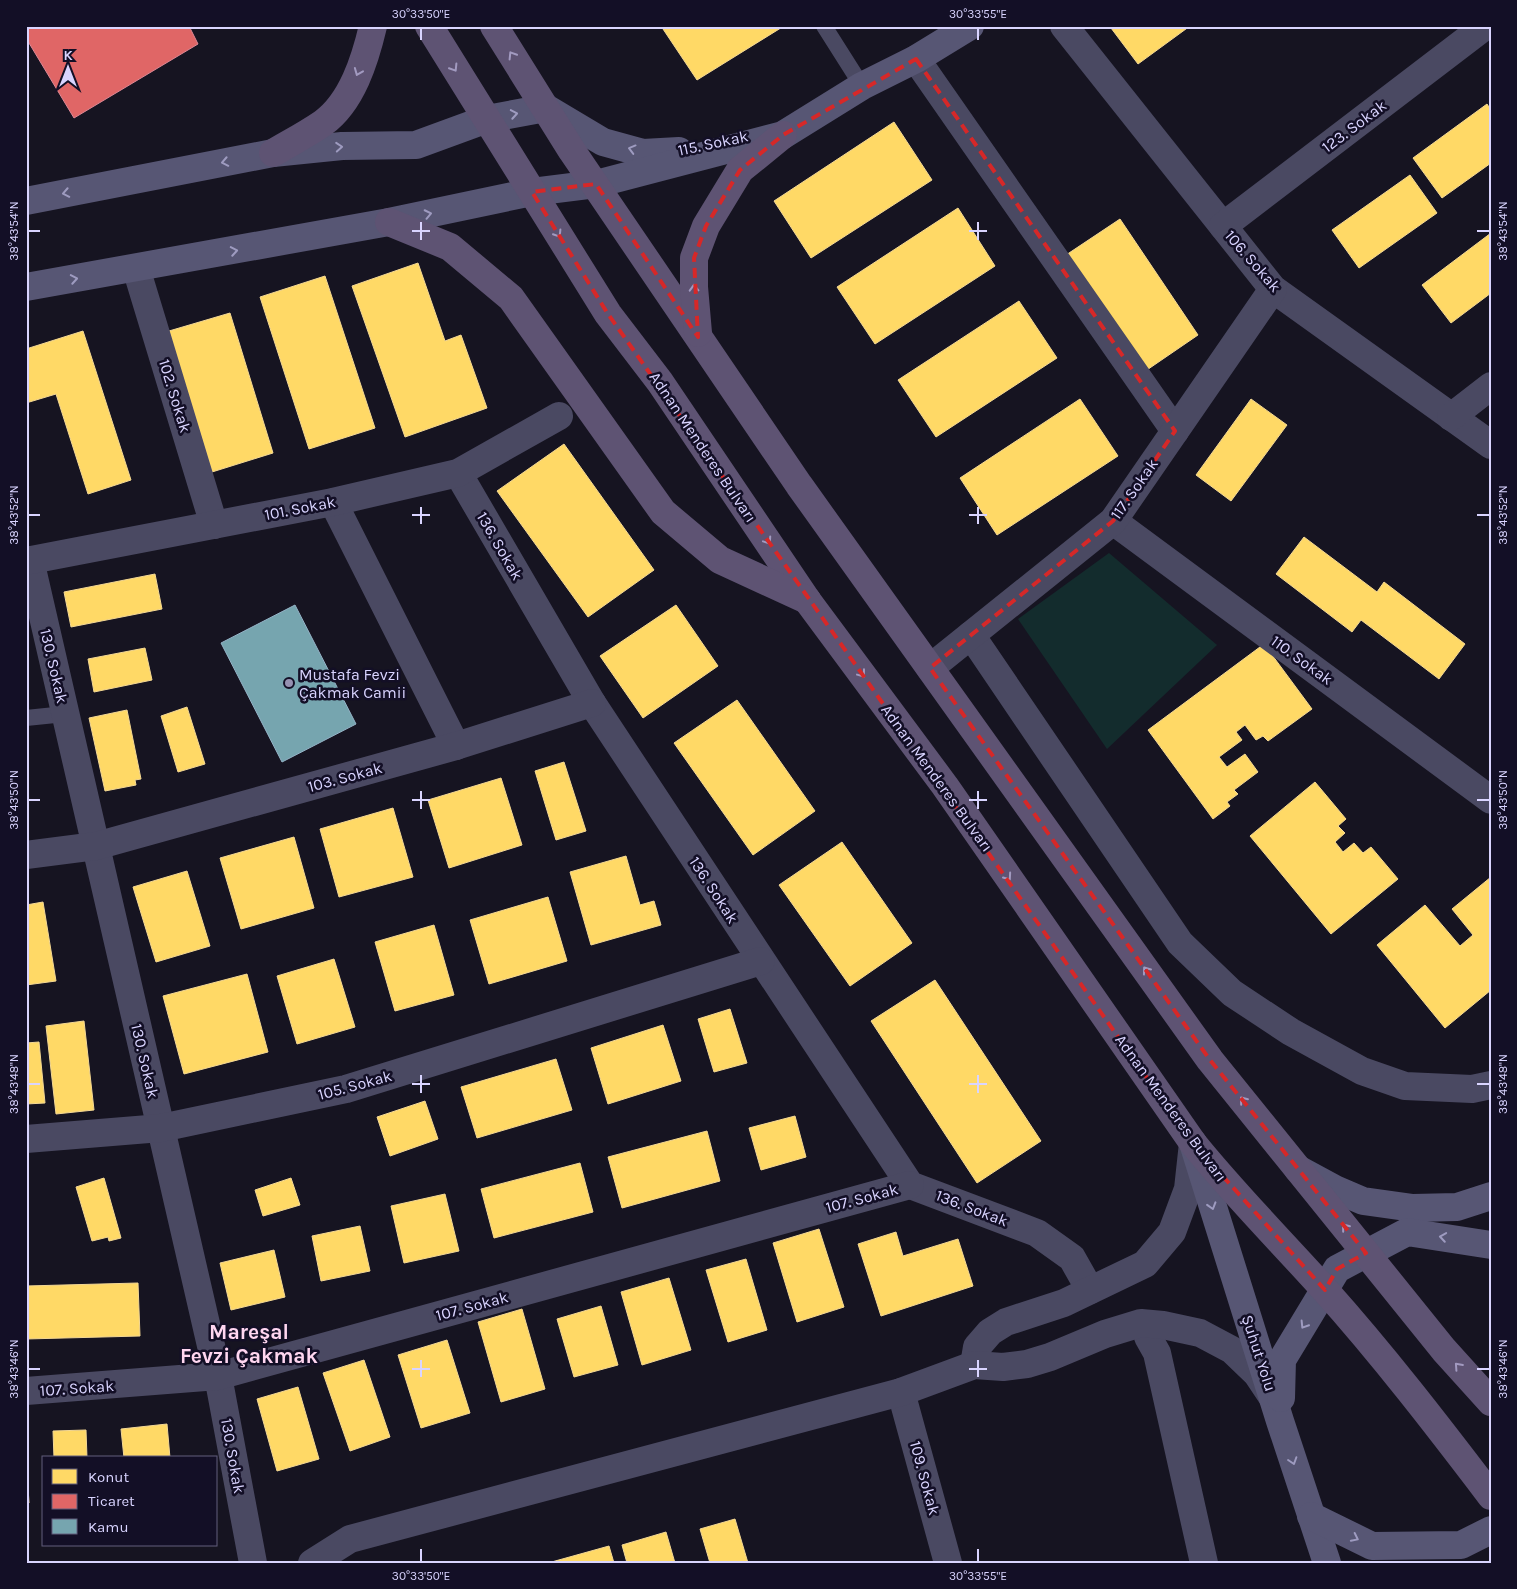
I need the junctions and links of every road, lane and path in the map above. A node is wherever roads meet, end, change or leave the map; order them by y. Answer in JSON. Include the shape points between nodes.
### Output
{"nodes":[{"id":1,"x":373,"y":26,"type":"edge"},
{"id":2,"x":428,"y":26,"type":"edge"},
{"id":3,"x":494,"y":26,"type":"edge"},
{"id":4,"x":824,"y":26,"type":"edge"},
{"id":5,"x":970,"y":26,"type":"edge"},
{"id":6,"x":1064,"y":26,"type":"edge"},
{"id":7,"x":1485,"y":26,"type":"edge"},
{"id":8,"x":1491,"y":33,"type":"edge"},
{"id":9,"x":916,"y":59,"type":"junction"},
{"id":10,"x":862,"y":86,"type":"junction"},
{"id":11,"x":546,"y":108,"type":"junction"},
{"id":12,"x":487,"y":119,"type":"junction"},
{"id":13,"x":791,"y":130,"type":"junction"},
{"id":14,"x":273,"y":153,"type":"junction"},
{"id":15,"x":596,"y":184,"type":"junction"},
{"id":16,"x":532,"y":192,"type":"junction"},
{"id":17,"x":26,"y":201,"type":"edge"},
{"id":18,"x":389,"y":222,"type":"junction"},
{"id":19,"x":1223,"y":226,"type":"junction"},
{"id":20,"x":136,"y":268,"type":"junction"},
{"id":21,"x":26,"y":287,"type":"edge"},
{"id":22,"x":1273,"y":289,"type":"junction"},
{"id":23,"x":698,"y":337,"type":"junction"},
{"id":24,"x":1491,"y":386,"type":"edge"},
{"id":25,"x":559,"y":416,"type":"dead end"},
{"id":26,"x":1451,"y":417,"type":"junction"},
{"id":27,"x":1175,"y":432,"type":"junction"},
{"id":28,"x":1491,"y":445,"type":"edge"},
{"id":29,"x":458,"y":473,"type":"junction"},
{"id":30,"x":333,"y":502,"type":"junction"},
{"id":31,"x":1113,"y":521,"type":"junction"},
{"id":32,"x":214,"y":525,"type":"junction"},
{"id":33,"x":28,"y":560,"type":"edge"},
{"id":34,"x":808,"y":600,"type":"junction"},
{"id":35,"x":971,"y":635,"type":"junction"},
{"id":36,"x":930,"y":668,"type":"junction"},
{"id":37,"x":592,"y":703,"type":"junction"},
{"id":38,"x":65,"y":714,"type":"junction"},
{"id":39,"x":26,"y":718,"type":"edge"},
{"id":40,"x":456,"y":746,"type":"junction"},
{"id":41,"x":1489,"y":795,"type":"edge"},
{"id":42,"x":96,"y":846,"type":"junction"},
{"id":43,"x":26,"y":855,"type":"edge"},
{"id":44,"x":760,"y":961,"type":"junction"},
{"id":45,"x":1491,"y":1085,"type":"edge"},
{"id":46,"x":161,"y":1128,"type":"junction"},
{"id":47,"x":26,"y":1139,"type":"edge"},
{"id":48,"x":1193,"y":1142,"type":"junction"},
{"id":49,"x":1298,"y":1169,"type":"junction"},
{"id":50,"x":910,"y":1185,"type":"junction"},
{"id":51,"x":1491,"y":1196,"type":"edge"},
{"id":52,"x":1491,"y":1245,"type":"edge"},
{"id":53,"x":1366,"y":1253,"type":"junction"},
{"id":54,"x":1090,"y":1290,"type":"junction"},
{"id":55,"x":1325,"y":1290,"type":"junction"},
{"id":56,"x":1148,"y":1336,"type":"dead end"},
{"id":57,"x":974,"y":1365,"type":"junction"},
{"id":58,"x":218,"y":1376,"type":"junction"},
{"id":59,"x":26,"y":1392,"type":"edge"},
{"id":60,"x":901,"y":1392,"type":"junction"},
{"id":61,"x":1491,"y":1402,"type":"edge"},
{"id":62,"x":1277,"y":1409,"type":"junction"},
{"id":63,"x":1491,"y":1496,"type":"edge"},
{"id":64,"x":1312,"y":1516,"type":"junction"},
{"id":65,"x":1491,"y":1530,"type":"edge"},
{"id":66,"x":1451,"y":1554,"type":"edge"},
{"id":67,"x":253,"y":1563,"type":"edge"},
{"id":68,"x":312,"y":1563,"type":"edge"},
{"id":69,"x":948,"y":1563,"type":"edge"},
{"id":70,"x":1204,"y":1563,"type":"edge"},
{"id":71,"x":1328,"y":1563,"type":"edge"}],
"edges":[{"from":1,"to":14,"type":"main road","one_way":true,"via":[[346,98],[324,122]]},
{"from":2,"to":12,"type":"main road","name":"Adnan Menderes Bulvarı","one_way":true},
{"from":11,"to":3,"type":"main road","one_way":true},
{"from":4,"to":10,"type":"lane"},
{"from":5,"to":9,"type":"main road","name":"115. Sokak"},
{"from":6,"to":19,"type":"street","name":"106. Sokak"},
{"from":7,"to":8,"type":"lane"},
{"from":7,"to":19,"type":"street","name":"123. Sokak"},
{"from":9,"to":10,"type":"main road","name":"115. Sokak"},
{"from":9,"to":27,"type":"street"},
{"from":10,"to":13,"type":"main road","name":"115. Sokak"},
{"from":12,"to":11,"type":"main road","one_way":true},
{"from":13,"to":11,"type":"main road","name":"115. Sokak","one_way":true,"via":[[687,151],[643,152],[603,142]]},
{"from":11,"to":15,"type":"main road"},
{"from":14,"to":12,"type":"main road","one_way":true,"via":[[342,146],[416,145]]},
{"from":12,"to":16,"type":"main road","name":"Adnan Menderes Bulvarı"},
{"from":13,"to":15,"type":"main road"},
{"from":23,"to":13,"type":"main road","one_way":true,"via":[[694,258],[706,226],[740,170]]},
{"from":14,"to":17,"type":"main road","one_way":true},
{"from":15,"to":16,"type":"main road"},
{"from":15,"to":23,"type":"main road"},
{"from":18,"to":16,"type":"main road","one_way":true},
{"from":16,"to":34,"type":"main road","name":"Adnan Menderes Bulvarı","one_way":true,"via":[[608,314],[660,382]]},
{"from":20,"to":18,"type":"main road","one_way":true},
{"from":18,"to":34,"type":"main road","via":[[450,247],[511,298],[664,512],[720,560]]},
{"from":19,"to":22,"type":"street","name":"106. Sokak"},
{"from":21,"to":20,"type":"main road","one_way":true},
{"from":20,"to":32,"type":"street","name":"102. Sokak"},
{"from":22,"to":26,"type":"street","name":"106. Sokak"},
{"from":22,"to":27,"type":"street","name":"117. Sokak"},
{"from":23,"to":36,"type":"main road"},
{"from":24,"to":26,"type":"street"},
{"from":25,"to":29,"type":"street","name":"101. Sokak"},
{"from":26,"to":28,"type":"street","name":"106. Sokak"},
{"from":27,"to":31,"type":"street","name":"117. Sokak"},
{"from":29,"to":30,"type":"street","name":"101. Sokak"},
{"from":29,"to":37,"type":"street","name":"136. Sokak"},
{"from":30,"to":32,"type":"street","name":"101. Sokak"},
{"from":30,"to":40,"type":"street"},
{"from":31,"to":35,"type":"street","name":"117. Sokak"},
{"from":31,"to":41,"type":"street","name":"110. Sokak"},
{"from":32,"to":33,"type":"street","name":"101. Sokak"},
{"from":33,"to":38,"type":"street","name":"130. Sokak"},
{"from":34,"to":48,"type":"main road","name":"Adnan Menderes Bulvarı","one_way":true,"via":[[945,786]]},
{"from":35,"to":36,"type":"street","name":"117. Sokak"},
{"from":35,"to":45,"type":"street","via":[[1180,943],[1232,993],[1291,1032],[1362,1071],[1405,1086],[1472,1089]]},
{"from":49,"to":36,"type":"main road","one_way":true,"via":[[1210,1060]]},
{"from":37,"to":40,"type":"street","name":"103. Sokak"},
{"from":37,"to":44,"type":"street","name":"136. Sokak"},
{"from":38,"to":39,"type":"lane"},
{"from":38,"to":42,"type":"street","name":"130. Sokak"},
{"from":40,"to":42,"type":"street","name":"103. Sokak"},
{"from":42,"to":43,"type":"street","name":"103. Sokak"},
{"from":42,"to":46,"type":"street","name":"130. Sokak"},
{"from":44,"to":46,"type":"street","name":"105. Sokak","via":[[346,1089]]},
{"from":44,"to":50,"type":"street","name":"136. Sokak"},
{"from":46,"to":47,"type":"street","name":"105. Sokak"},
{"from":46,"to":58,"type":"street","name":"130. Sokak"},
{"from":48,"to":54,"type":"street","via":[[1188,1189],[1172,1232],[1145,1264]]},
{"from":48,"to":55,"type":"main road","name":"Adnan Menderes Bulvarı","via":[[1222,1180]]},
{"from":48,"to":62,"type":"main road","name":"Şuhut Yolu","one_way":true},
{"from":49,"to":51,"type":"main road","via":[[1363,1201],[1413,1208],[1457,1207]]},
{"from":53,"to":49,"type":"main road","one_way":true},
{"from":50,"to":54,"type":"street","name":"136. Sokak","via":[[1037,1233],[1072,1258]]},
{"from":50,"to":58,"type":"street","name":"107. Sokak"},
{"from":52,"to":53,"type":"main road","one_way":true,"via":[[1407,1232]]},
{"from":53,"to":55,"type":"main road","via":[[1337,1269]]},
{"from":61,"to":53,"type":"main road","one_way":true,"via":[[1444,1350]]},
{"from":54,"to":57,"type":"street","via":[[1064,1303],[1006,1322],[990,1332],[978,1347]]},
{"from":55,"to":62,"type":"main road","one_way":true,"via":[[1282,1360]]},
{"from":55,"to":63,"type":"main road","name":"Adnan Menderes Bulvarı"},
{"from":56,"to":70,"type":"street","via":[[1157,1353]]},
{"from":57,"to":60,"type":"street"},
{"from":57,"to":62,"type":"street","via":[[1003,1367],[1027,1364],[1142,1323],[1163,1325],[1200,1334],[1232,1350],[1257,1374]]},
{"from":58,"to":59,"type":"street","name":"107. Sokak"},
{"from":58,"to":67,"type":"street","name":"130. Sokak"},
{"from":60,"to":68,"type":"street","via":[[350,1539]]},
{"from":60,"to":69,"type":"street","name":"109. Sokak"},
{"from":62,"to":64,"type":"main road","name":"Şuhut Yolu","one_way":true},
{"from":64,"to":66,"type":"main road","one_way":true,"via":[[1372,1546]]},
{"from":64,"to":71,"type":"main road","name":"Şuhut Yolu"},
{"from":65,"to":66,"type":"main road"}]}
